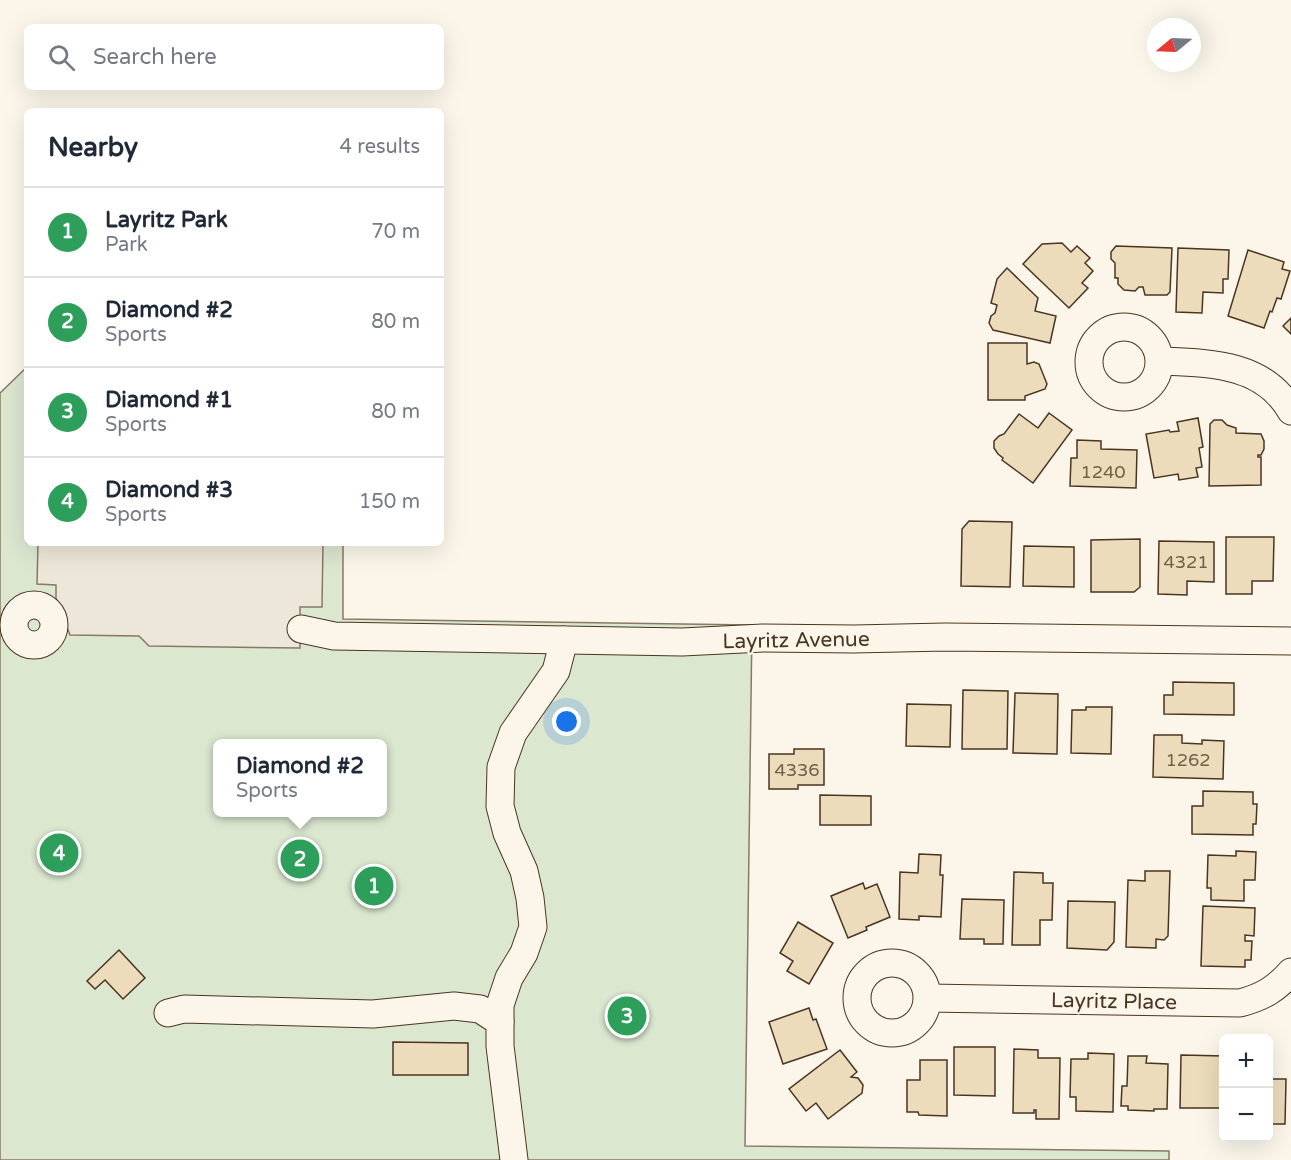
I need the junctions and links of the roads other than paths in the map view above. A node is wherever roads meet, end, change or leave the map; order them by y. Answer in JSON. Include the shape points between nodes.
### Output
{"nodes":[{"id":1,"x":1161,"y":362,"type":"dead end"},
{"id":2,"x":1291,"y":411,"type":"edge"},
{"id":3,"x":301,"y":629,"type":"dead end"},
{"id":4,"x":564,"y":640,"type":"junction"},
{"id":5,"x":1291,"y":641,"type":"edge"},
{"id":6,"x":1291,"y":972,"type":"edge"},
{"id":7,"x":927,"y":998,"type":"dead end"},
{"id":8,"x":168,"y":1013,"type":"dead end"},
{"id":9,"x":500,"y":1022,"type":"junction"},
{"id":10,"x":514,"y":1160,"type":"edge"}],
"edges":[{"from":1,"to":2,"type":"street","via":[[1233,367],[1265,382]]},
{"from":3,"to":4,"type":"street","name":"Layritz Avenue","via":[[334,636]]},
{"from":4,"to":5,"type":"street","name":"Layritz Avenue","via":[[945,637]]},
{"from":4,"to":9,"type":"street","via":[[556,671],[513,734],[501,766],[500,806],[524,871],[532,927],[524,953],[508,978],[500,1005]]},
{"from":6,"to":7,"type":"street","name":"Layritz Place","via":[[1260,997],[1240,1003]]},
{"from":8,"to":9,"type":"street","via":[[184,1009],[373,1014],[454,1006],[480,1009]]},
{"from":9,"to":10,"type":"street"}]}
